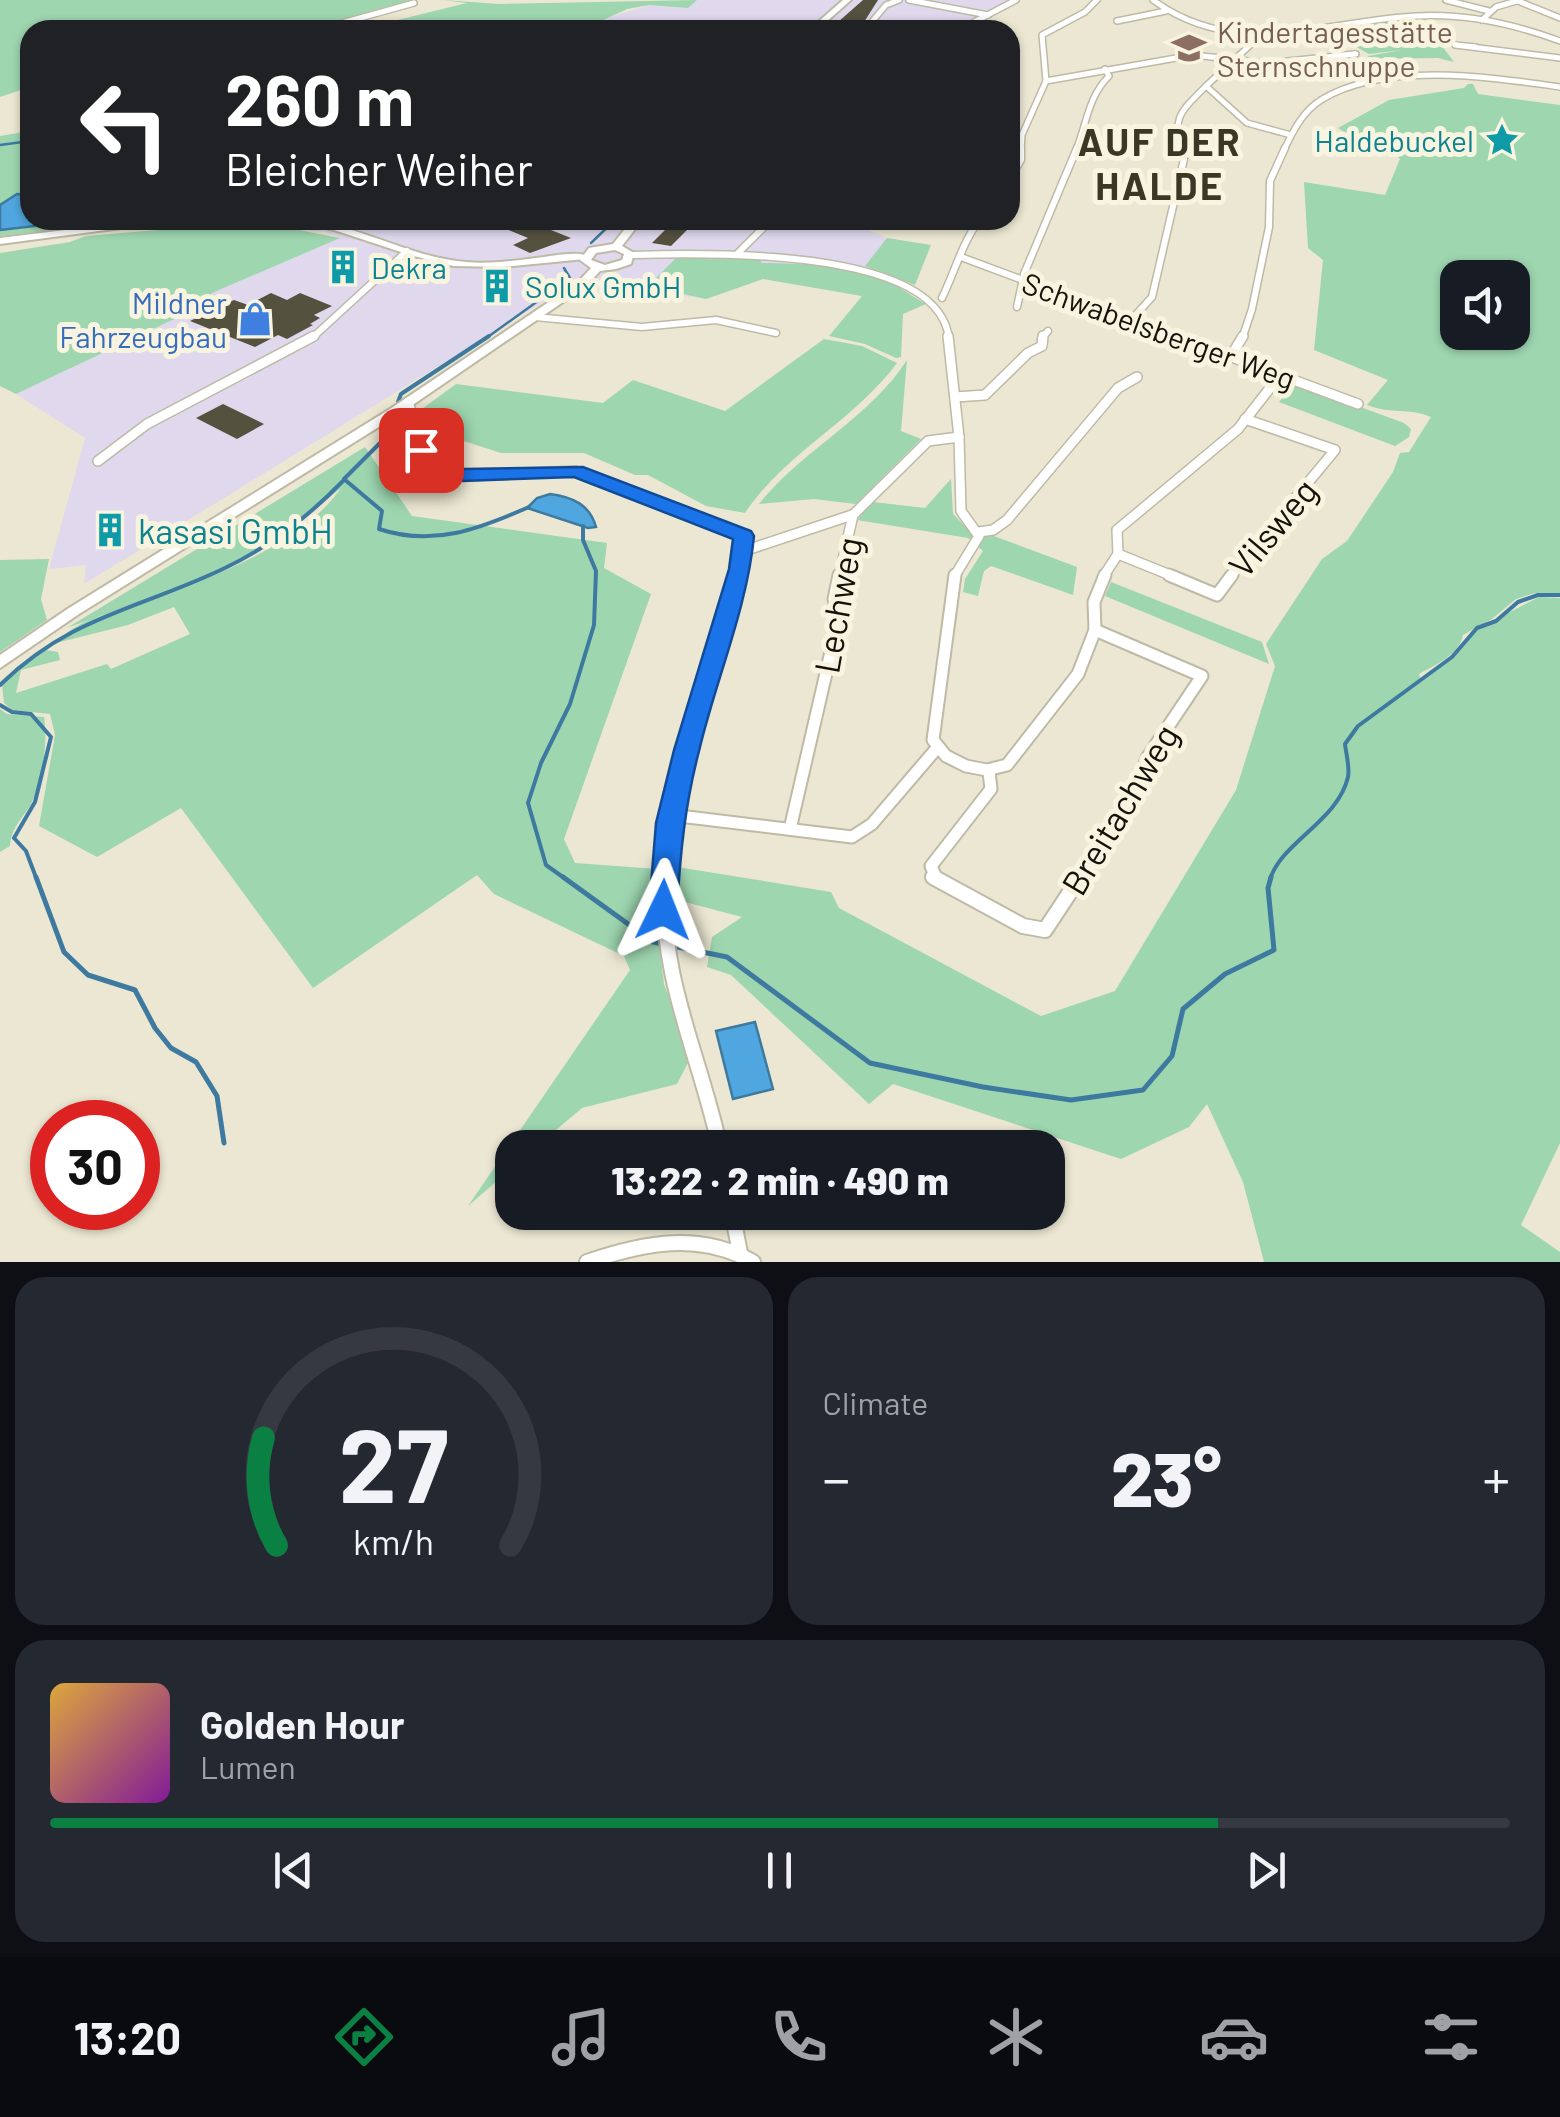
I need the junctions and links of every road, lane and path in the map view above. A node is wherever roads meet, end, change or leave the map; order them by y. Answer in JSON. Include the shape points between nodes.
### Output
{"nodes":[{"id":1,"x":846,"y":0,"type":"edge"},
{"id":2,"x":899,"y":0,"type":"edge"},
{"id":3,"x":910,"y":0,"type":"edge"},
{"id":4,"x":1016,"y":0,"type":"edge"},
{"id":5,"x":1097,"y":0,"type":"edge"},
{"id":6,"x":1153,"y":0,"type":"edge"},
{"id":7,"x":1446,"y":0,"type":"edge"},
{"id":8,"x":1519,"y":0,"type":"edge"},
{"id":9,"x":414,"y":3,"type":"dead end"},
{"id":10,"x":1166,"y":11,"type":"junction"},
{"id":11,"x":1489,"y":11,"type":"junction"},
{"id":12,"x":988,"y":15,"type":"junction"},
{"id":13,"x":1560,"y":18,"type":"edge"},
{"id":14,"x":353,"y":20,"type":"edge"},
{"id":15,"x":824,"y":20,"type":"edge"},
{"id":16,"x":873,"y":20,"type":"edge"},
{"id":17,"x":978,"y":20,"type":"edge"},
{"id":18,"x":1482,"y":20,"type":"junction"},
{"id":19,"x":1117,"y":21,"type":"dead end"},
{"id":20,"x":1260,"y":36,"type":"junction"},
{"id":21,"x":1559,"y":40,"type":"edge"},
{"id":22,"x":1476,"y":47,"type":"dead end"},
{"id":23,"x":1343,"y":54,"type":"dead end"},
{"id":24,"x":1560,"y":58,"type":"edge"},
{"id":25,"x":1233,"y":59,"type":"junction"},
{"id":26,"x":1105,"y":69,"type":"junction"},
{"id":27,"x":1045,"y":77,"type":"junction"},
{"id":28,"x":1206,"y":86,"type":"junction"},
{"id":29,"x":1560,"y":87,"type":"edge"},
{"id":30,"x":1291,"y":135,"type":"junction"},
{"id":31,"x":1020,"y":162,"type":"edge"},
{"id":32,"x":87,"y":230,"type":"edge"},
{"id":33,"x":348,"y":230,"type":"edge"},
{"id":34,"x":629,"y":230,"type":"edge"},
{"id":35,"x":761,"y":230,"type":"edge"},
{"id":36,"x":969,"y":230,"type":"edge"},
{"id":37,"x":0,"y":241,"type":"edge"},
{"id":38,"x":616,"y":247,"type":"junction"},
{"id":39,"x":406,"y":251,"type":"junction"},
{"id":40,"x":738,"y":253,"type":"junction"},
{"id":41,"x":585,"y":256,"type":"junction"},
{"id":42,"x":631,"y":256,"type":"junction"},
{"id":43,"x":961,"y":258,"type":"junction"},
{"id":44,"x":598,"y":267,"type":"junction"},
{"id":45,"x":1026,"y":280,"type":"junction"},
{"id":46,"x":942,"y":298,"type":"dead end"},
{"id":47,"x":1017,"y":307,"type":"dead end"},
{"id":48,"x":535,"y":317,"type":"junction"},
{"id":49,"x":1132,"y":319,"type":"junction"},
{"id":50,"x":1048,"y":330,"type":"dead end"},
{"id":51,"x":776,"y":332,"type":"dead end"},
{"id":52,"x":1231,"y":356,"type":"junction"},
{"id":53,"x":1281,"y":374,"type":"junction"},
{"id":54,"x":1137,"y":377,"type":"dead end"},
{"id":55,"x":955,"y":397,"type":"junction"},
{"id":56,"x":408,"y":402,"type":"junction"},
{"id":57,"x":1358,"y":404,"type":"dead end"},
{"id":58,"x":1245,"y":419,"type":"junction"},
{"id":59,"x":958,"y":437,"type":"junction"},
{"id":60,"x":98,"y":461,"type":"dead end"},
{"id":61,"x":853,"y":515,"type":"junction"},
{"id":62,"x":979,"y":532,"type":"junction"},
{"id":63,"x":744,"y":550,"type":"junction"},
{"id":64,"x":1118,"y":554,"type":"junction"},
{"id":65,"x":1095,"y":630,"type":"junction"},
{"id":66,"x":0,"y":664,"type":"edge"},
{"id":67,"x":936,"y":748,"type":"junction"},
{"id":68,"x":989,"y":772,"type":"junction"},
{"id":69,"x":671,"y":815,"type":"junction"},
{"id":70,"x":790,"y":829,"type":"junction"},
{"id":71,"x":716,"y":1130,"type":"edge"},
{"id":72,"x":738,"y":1230,"type":"edge"},
{"id":73,"x":746,"y":1257,"type":"edge"},
{"id":74,"x":587,"y":1262,"type":"edge"}],
"edges":[{"from":1,"to":15,"type":"main road"},
{"from":2,"to":16,"type":"street"},
{"from":3,"to":12,"type":"street"},
{"from":4,"to":12,"type":"street"},
{"from":5,"to":27,"type":"street","via":[[1042,35]]},
{"from":6,"to":10,"type":"street"},
{"from":7,"to":11,"type":"street"},
{"from":8,"to":11,"type":"street"},
{"from":8,"to":13,"type":"street"},
{"from":9,"to":14,"type":"street"},
{"from":10,"to":19,"type":"street"},
{"from":10,"to":20,"type":"street"},
{"from":11,"to":18,"type":"street"},
{"from":12,"to":17,"type":"street"},
{"from":18,"to":20,"type":"street","via":[[1406,17]]},
{"from":18,"to":21,"type":"street"},
{"from":20,"to":25,"type":"street"},
{"from":22,"to":24,"type":"street"},
{"from":23,"to":25,"type":"street","via":[[1284,62]]},
{"from":25,"to":26,"type":"street","via":[[1193,55]]},
{"from":25,"to":28,"type":"street"},
{"from":26,"to":27,"type":"street"},
{"from":26,"to":45,"type":"street","via":[[1109,76],[1086,107],[1088,122]]},
{"from":27,"to":31,"type":"street","via":[[1022,135]]},
{"from":28,"to":30,"type":"street","via":[[1248,123]]},
{"from":28,"to":49,"type":"street","via":[[1175,127],[1184,159],[1168,231],[1152,297]]},
{"from":29,"to":30,"type":"street","via":[[1442,74],[1380,79],[1322,100]]},
{"from":30,"to":52,"type":"street","via":[[1270,181],[1269,227],[1252,309]]},
{"from":32,"to":37,"type":"street"},
{"from":33,"to":39,"type":"street"},
{"from":34,"to":38,"type":"main road"},
{"from":35,"to":40,"type":"street"},
{"from":36,"to":43,"type":"street"},
{"from":38,"to":41,"type":"main road"},
{"from":38,"to":42,"type":"main road"},
{"from":39,"to":41,"type":"street","via":[[489,265]]},
{"from":39,"to":60,"type":"street","via":[[328,328],[139,426]]},
{"from":40,"to":42,"type":"street"},
{"from":40,"to":55,"type":"street","via":[[860,269],[913,290],[947,323]]},
{"from":41,"to":44,"type":"main road"},
{"from":42,"to":44,"type":"main road","via":[[621,265]]},
{"from":43,"to":45,"type":"street","name":"Schwabelsberger Weg"},
{"from":43,"to":46,"type":"street"},
{"from":44,"to":48,"type":"main road"},
{"from":45,"to":47,"type":"street"},
{"from":45,"to":49,"type":"street","name":"Schwabelsberger Weg"},
{"from":48,"to":51,"type":"street","via":[[642,327],[716,320]]},
{"from":48,"to":56,"type":"main road"},
{"from":49,"to":52,"type":"street","name":"Schwabelsberger Weg"},
{"from":50,"to":55,"type":"street","via":[[1042,346],[985,395]]},
{"from":52,"to":53,"type":"street","name":"Schwabelsberger Weg"},
{"from":53,"to":57,"type":"street","name":"Schwabelsberger Weg"},
{"from":53,"to":58,"type":"street"},
{"from":54,"to":62,"type":"street","via":[[1118,388],[1007,520]]},
{"from":55,"to":59,"type":"street"},
{"from":56,"to":63,"type":"street","via":[[421,450],[448,472],[576,471],[744,536]]},
{"from":56,"to":66,"type":"main road"},
{"from":58,"to":64,"type":"street","via":[[1123,523]]},
{"from":58,"to":64,"type":"street","name":"Vilsweg","via":[[1335,450],[1217,595]]},
{"from":59,"to":61,"type":"street","name":"Lechweg","via":[[928,441]]},
{"from":59,"to":62,"type":"street","via":[[961,511]]},
{"from":61,"to":63,"type":"street"},
{"from":61,"to":70,"type":"street","name":"Lechweg","via":[[834,599],[840,617]]},
{"from":62,"to":67,"type":"street","via":[[952,586],[932,727]]},
{"from":63,"to":69,"type":"street"},
{"from":64,"to":65,"type":"street","via":[[1099,584]]},
{"from":65,"to":68,"type":"street","via":[[1061,698],[1007,765]]},
{"from":65,"to":68,"type":"street","name":"Breitachweg","via":[[1202,676],[1147,758],[1132,800],[1045,930],[1023,926],[930,872],[991,789]]},
{"from":67,"to":68,"type":"street"},
{"from":67,"to":70,"type":"street","via":[[862,833],[839,837]]},
{"from":69,"to":70,"type":"street"},
{"from":69,"to":71,"type":"street","via":[[666,945]]},
{"from":72,"to":73,"type":"street"},
{"from":73,"to":74,"type":"street","via":[[703,1242],[678,1242]]}]}
